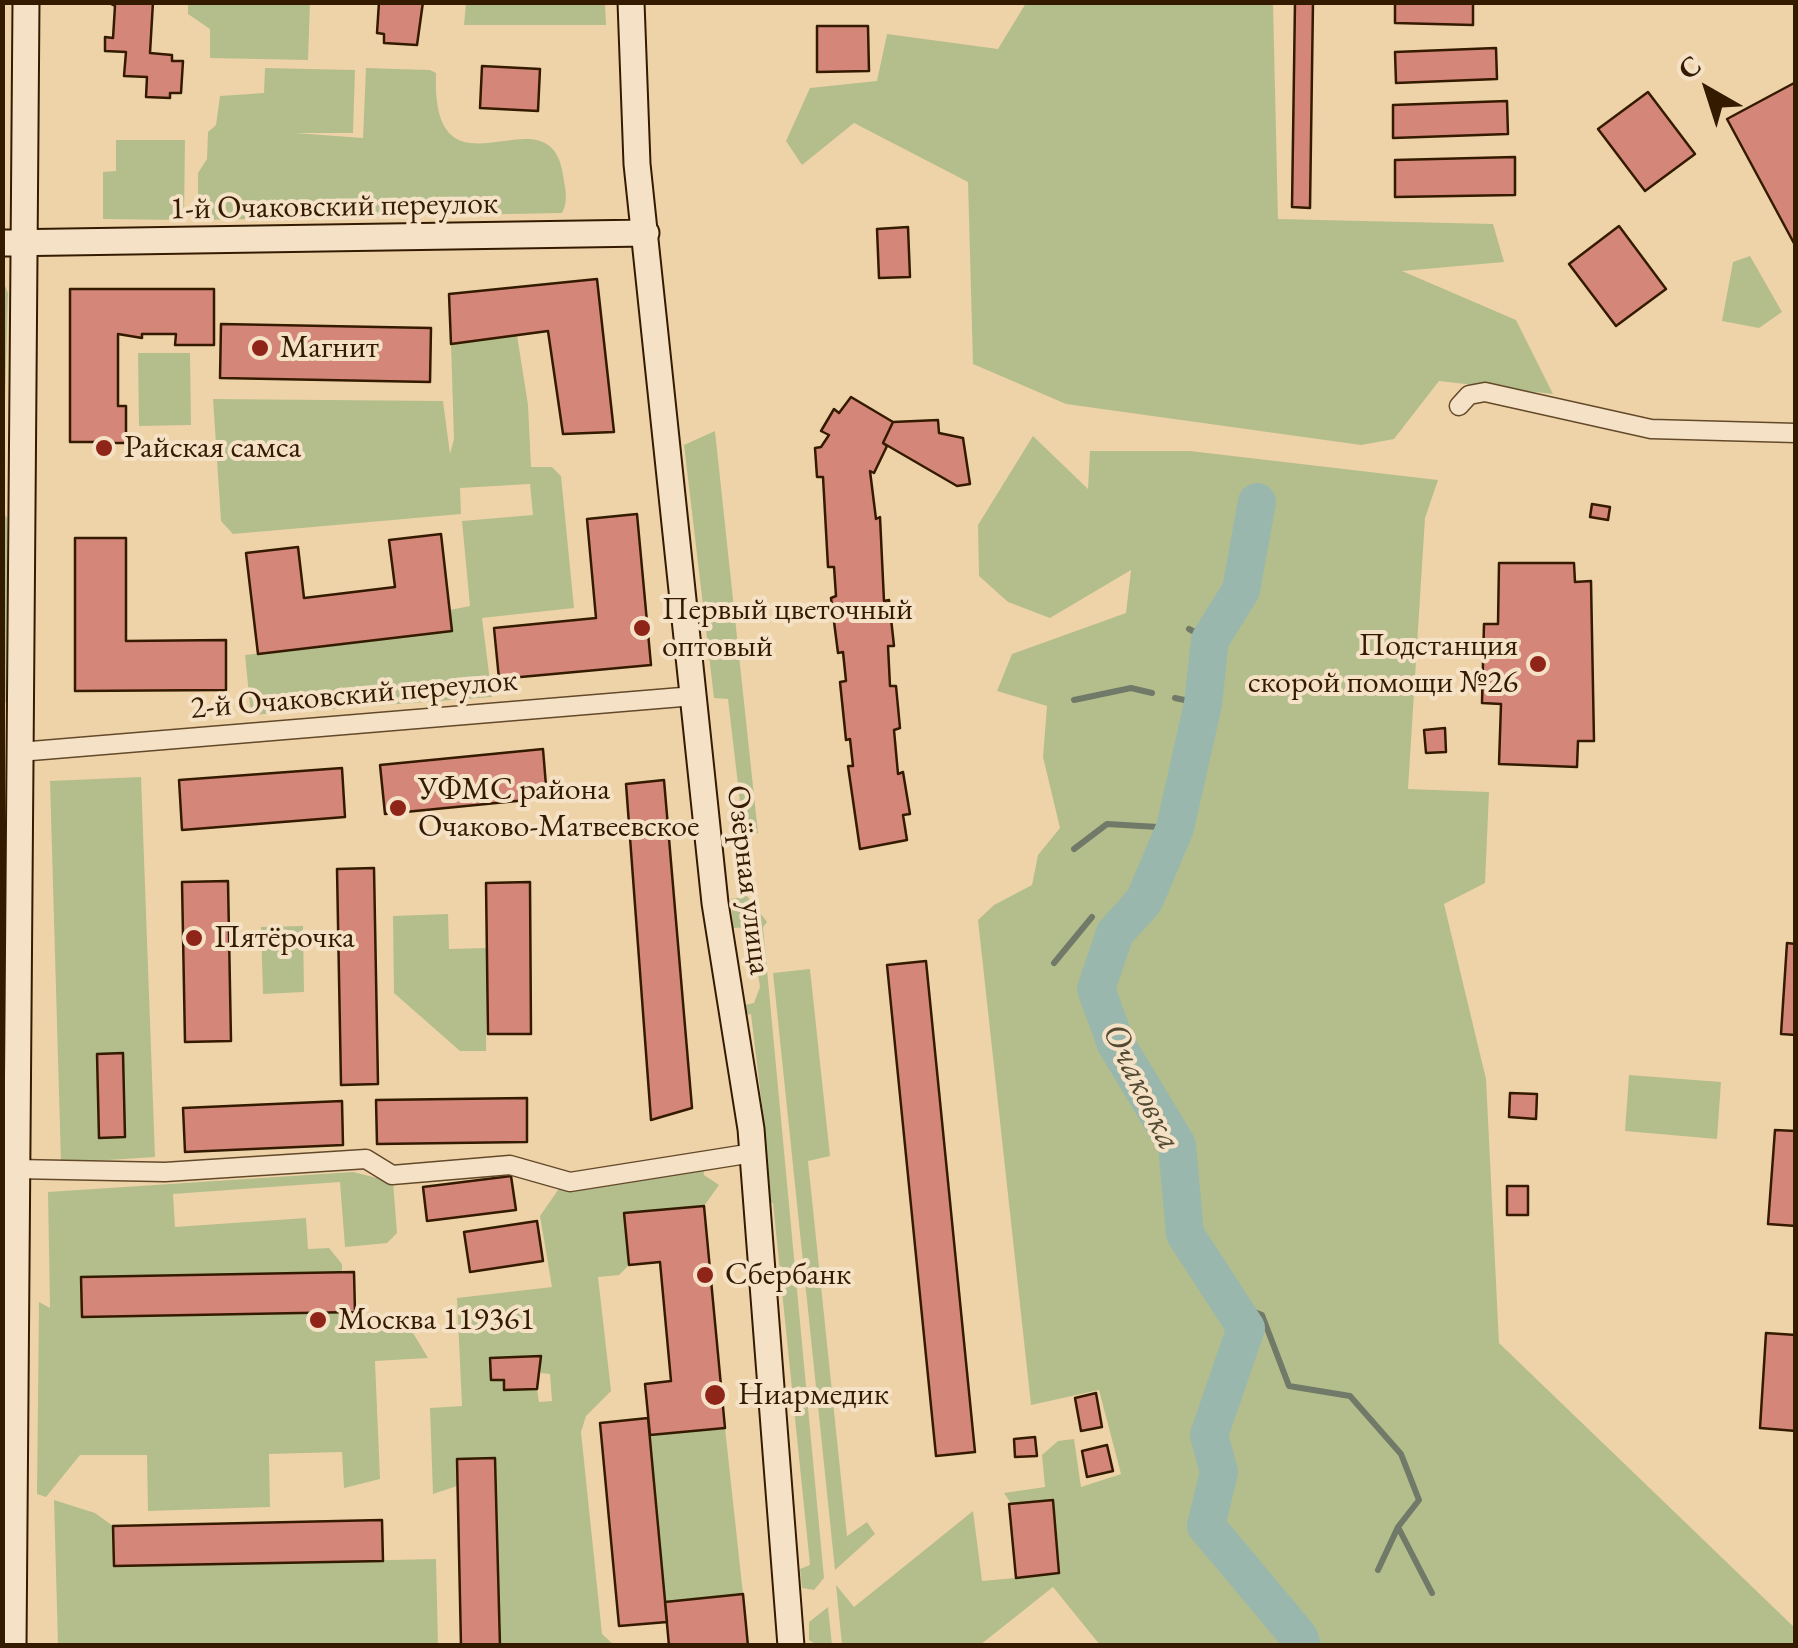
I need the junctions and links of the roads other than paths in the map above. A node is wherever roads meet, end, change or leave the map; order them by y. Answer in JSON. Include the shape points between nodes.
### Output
{"nodes":[{"id":1,"x":26,"y":2,"type":"edge"},
{"id":2,"x":631,"y":2,"type":"edge"},
{"id":3,"x":646,"y":234,"type":"junction"},
{"id":4,"x":13,"y":243,"type":"edge"},
{"id":5,"x":1458,"y":406,"type":"dead end"},
{"id":6,"x":1796,"y":434,"type":"edge"},
{"id":7,"x":694,"y":696,"type":"junction"},
{"id":8,"x":19,"y":752,"type":"junction"},
{"id":9,"x":10,"y":933,"type":"edge"},
{"id":10,"x":753,"y":1153,"type":"junction"},
{"id":11,"x":16,"y":1168,"type":"junction"},
{"id":12,"x":8,"y":1486,"type":"edge"},
{"id":13,"x":13,"y":1646,"type":"edge"},
{"id":14,"x":791,"y":1646,"type":"edge"}],
"edges":[{"from":1,"to":4,"type":"street"},
{"from":2,"to":3,"type":"street","name":"Озёрная улица","via":[[636,158]]},
{"from":3,"to":4,"type":"street","name":"1-й Очаковский переулок"},
{"from":3,"to":7,"type":"street","name":"Озёрная улица"},
{"from":4,"to":8,"type":"street"},
{"from":5,"to":6,"type":"street","via":[[1485,392],[1651,429]]},
{"from":7,"to":8,"type":"street","name":"2-й Очаковский переулок"},
{"from":7,"to":10,"type":"street","name":"Озёрная улица","via":[[715,902]]},
{"from":8,"to":9,"type":"street"},
{"from":9,"to":11,"type":"street"},
{"from":10,"to":11,"type":"street","via":[[570,1182],[510,1165],[392,1175],[366,1159],[166,1172]]},
{"from":10,"to":14,"type":"street","name":"Озёрная улица"},
{"from":11,"to":12,"type":"street"},
{"from":12,"to":13,"type":"street"}]}
